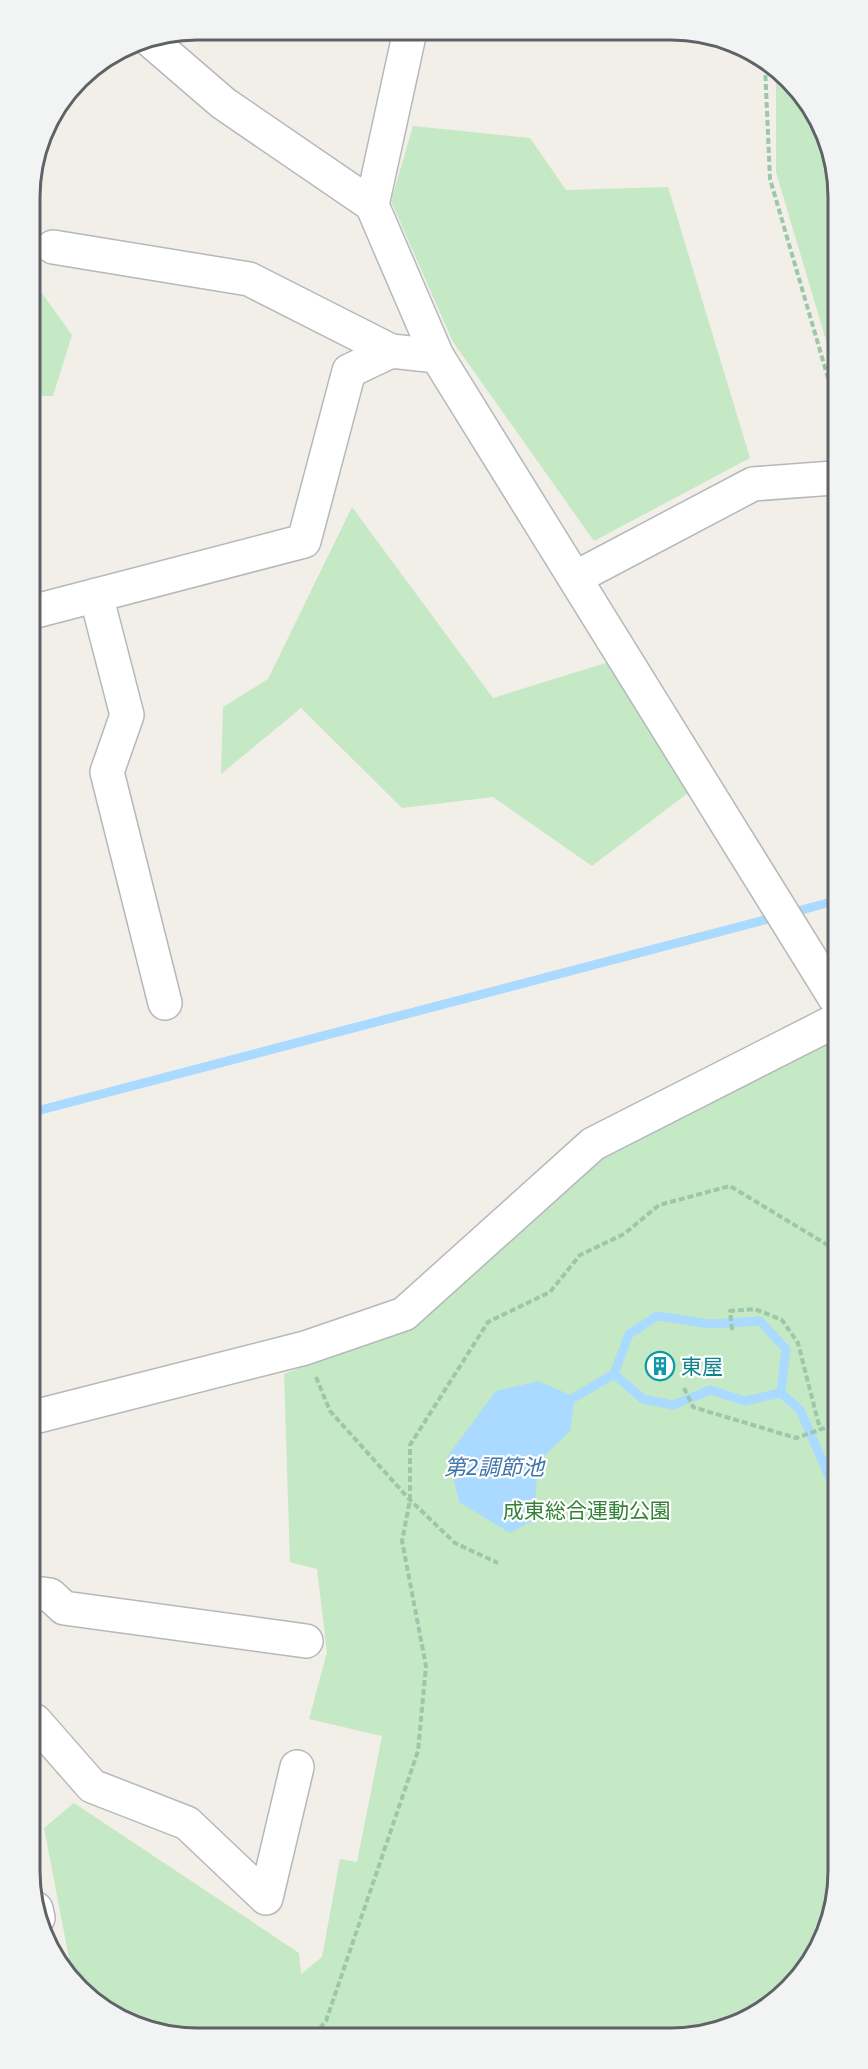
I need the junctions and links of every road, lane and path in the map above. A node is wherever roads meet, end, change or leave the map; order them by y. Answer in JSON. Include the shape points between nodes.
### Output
{"nodes":[{"id":1,"x":408,"y":40,"type":"edge"},
{"id":2,"x":158,"y":46,"type":"edge"},
{"id":3,"x":765,"y":73,"type":"edge"},
{"id":4,"x":372,"y":205,"type":"junction"},
{"id":5,"x":53,"y":247,"type":"dead end"},
{"id":6,"x":391,"y":351,"type":"junction"},
{"id":7,"x":437,"y":356,"type":"junction"},
{"id":8,"x":828,"y":377,"type":"edge"},
{"id":9,"x":828,"y":478,"type":"edge"},
{"id":10,"x":574,"y":578,"type":"junction"},
{"id":11,"x":96,"y":595,"type":"junction"},
{"id":12,"x":41,"y":610,"type":"edge"},
{"id":13,"x":828,"y":986,"type":"edge"},
{"id":14,"x":165,"y":1003,"type":"dead end"},
{"id":15,"x":828,"y":1025,"type":"edge"},
{"id":16,"x":827,"y":1245,"type":"edge"},
{"id":17,"x":732,"y":1330,"type":"dead end"},
{"id":18,"x":305,"y":1348,"type":"junction"},
{"id":19,"x":684,"y":1388,"type":"dead end"},
{"id":20,"x":40,"y":1415,"type":"edge"},
{"id":21,"x":827,"y":1427,"type":"edge"},
{"id":22,"x":820,"y":1429,"type":"junction"},
{"id":23,"x":410,"y":1500,"type":"junction"},
{"id":24,"x":498,"y":1563,"type":"dead end"},
{"id":25,"x":40,"y":1594,"type":"edge"},
{"id":26,"x":306,"y":1641,"type":"dead end"},
{"id":27,"x":40,"y":1727,"type":"edge"},
{"id":28,"x":297,"y":1767,"type":"dead end"},
{"id":29,"x":320,"y":2028,"type":"edge"}],
"edges":[{"from":1,"to":4,"type":"street"},
{"from":2,"to":4,"type":"street","via":[[223,103]]},
{"from":3,"to":8,"type":"path","via":[[770,179]]},
{"from":4,"to":7,"type":"street"},
{"from":5,"to":6,"type":"street","via":[[249,279]]},
{"from":6,"to":7,"type":"street"},
{"from":6,"to":11,"type":"street","via":[[349,371],[304,541]]},
{"from":7,"to":10,"type":"street"},
{"from":9,"to":10,"type":"street","via":[[753,484]]},
{"from":10,"to":13,"type":"street"},
{"from":11,"to":12,"type":"street"},
{"from":11,"to":14,"type":"street","via":[[127,715],[107,772]]},
{"from":15,"to":18,"type":"street","via":[[593,1144],[404,1314]]},
{"from":16,"to":23,"type":"path","via":[[730,1186],[659,1205],[624,1234],[580,1256],[550,1292],[488,1322],[410,1445]]},
{"from":17,"to":22,"type":"path","via":[[730,1311],[755,1309],[782,1320],[798,1343]]},
{"from":18,"to":20,"type":"street"},
{"from":18,"to":23,"type":"path","via":[[330,1411]]},
{"from":19,"to":22,"type":"path","via":[[693,1407],[796,1438]]},
{"from":21,"to":22,"type":"path"},
{"from":23,"to":24,"type":"path","via":[[455,1543]]},
{"from":23,"to":29,"type":"path","via":[[402,1541],[426,1666],[418,1751],[326,2021]]},
{"from":25,"to":26,"type":"street","via":[[50,1595],[64,1608]]},
{"from":27,"to":28,"type":"street","via":[[92,1786],[187,1823],[266,1898]]}]}
